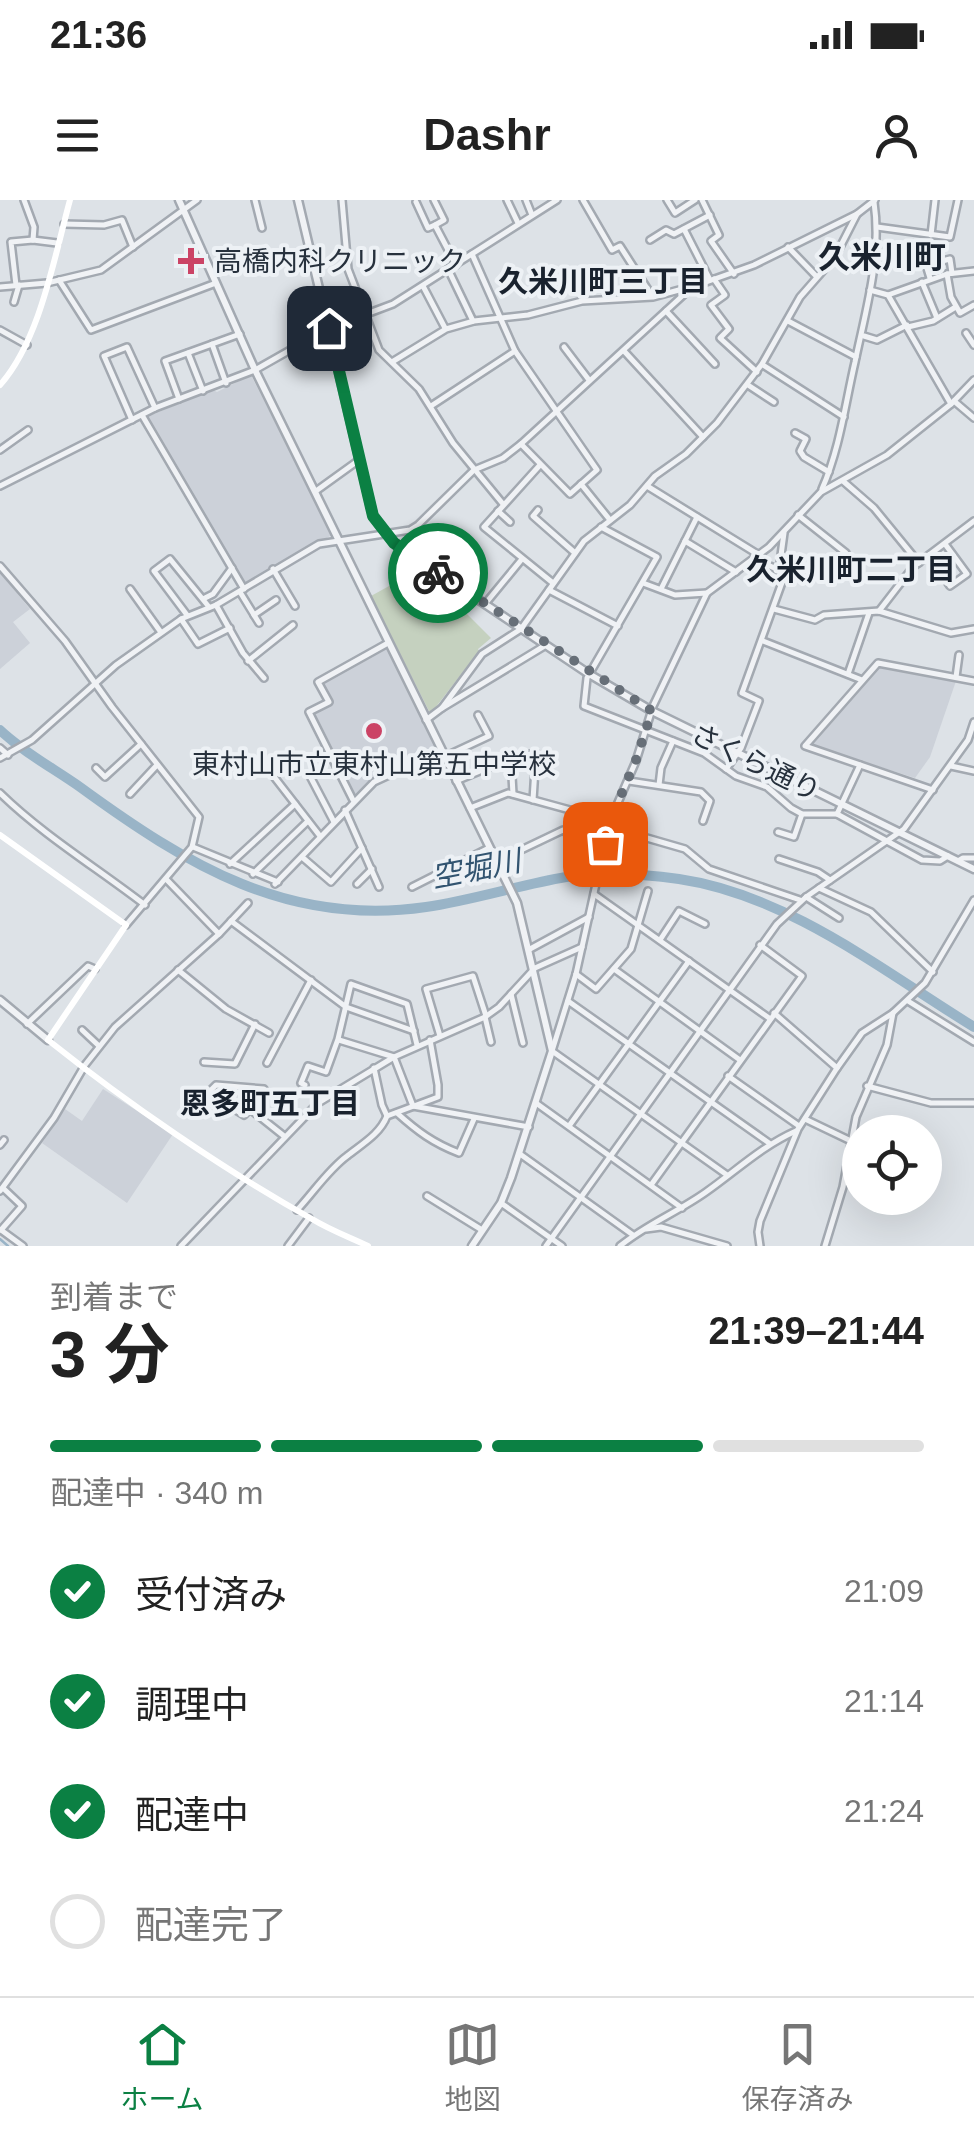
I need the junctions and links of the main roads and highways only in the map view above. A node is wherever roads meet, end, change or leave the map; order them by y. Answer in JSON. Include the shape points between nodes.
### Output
{"nodes":[{"id":1,"x":70,"y":200,"type":"edge"},
{"id":2,"x":0,"y":385,"type":"edge"},
{"id":3,"x":0,"y":836,"type":"edge"},
{"id":4,"x":368,"y":1246,"type":"edge"}],
"edges":[{"from":1,"to":2,"type":"main road","via":[[26,346]]},
{"from":3,"to":4,"type":"main road","via":[[126,926],[48,1040],[244,1177]]}]}
